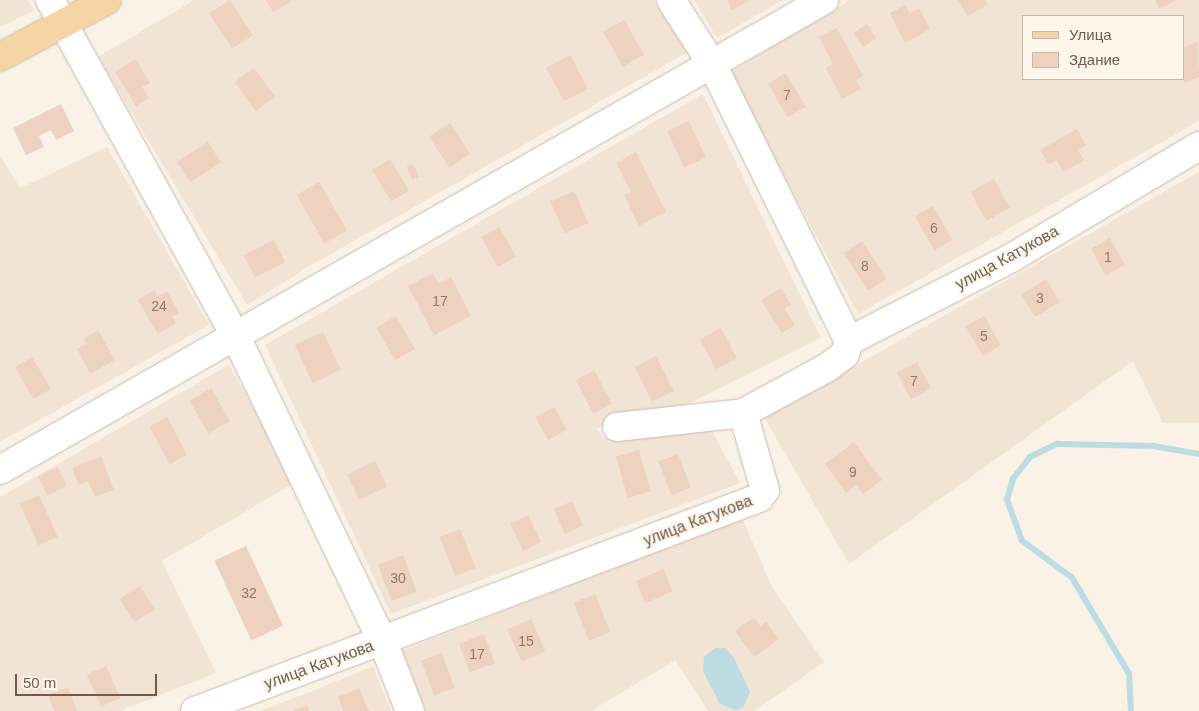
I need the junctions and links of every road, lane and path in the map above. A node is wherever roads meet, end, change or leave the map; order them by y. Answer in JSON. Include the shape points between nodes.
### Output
{"nodes":[{"id":1,"x":50,"y":0,"type":"edge"},
{"id":2,"x":107,"y":0,"type":"edge"},
{"id":3,"x":671,"y":0,"type":"edge"},
{"id":4,"x":824,"y":0,"type":"edge"},
{"id":5,"x":64,"y":23,"type":"junction"},
{"id":6,"x":0,"y":57,"type":"edge"},
{"id":7,"x":712,"y":64,"type":"junction"},
{"id":8,"x":1199,"y":146,"type":"edge"},
{"id":9,"x":236,"y":337,"type":"junction"},
{"id":10,"x":849,"y":341,"type":"junction"},
{"id":11,"x":743,"y":414,"type":"junction"},
{"id":12,"x":617,"y":427,"type":"dead end"},
{"id":13,"x":0,"y":470,"type":"edge"},
{"id":14,"x":383,"y":642,"type":"junction"},
{"id":15,"x":195,"y":711,"type":"edge"},
{"id":16,"x":410,"y":711,"type":"edge"}],
"edges":[{"from":1,"to":5,"type":"street"},
{"from":2,"to":5,"type":"main road"},
{"from":3,"to":7,"type":"street"},
{"from":4,"to":7,"type":"street"},
{"from":5,"to":6,"type":"main road"},
{"from":5,"to":9,"type":"street"},
{"from":7,"to":9,"type":"street"},
{"from":7,"to":10,"type":"street"},
{"from":8,"to":10,"type":"street","name":"улица Катукова","via":[[1011,258]]},
{"from":9,"to":13,"type":"street"},
{"from":9,"to":14,"type":"street"},
{"from":10,"to":11,"type":"street","name":"улица Катукова","via":[[845,354],[828,367]]},
{"from":11,"to":12,"type":"street"},
{"from":11,"to":14,"type":"street","name":"улица Катукова","via":[[765,490],[759,498]]},
{"from":14,"to":15,"type":"street","name":"улица Катукова"},
{"from":14,"to":16,"type":"street"}]}
